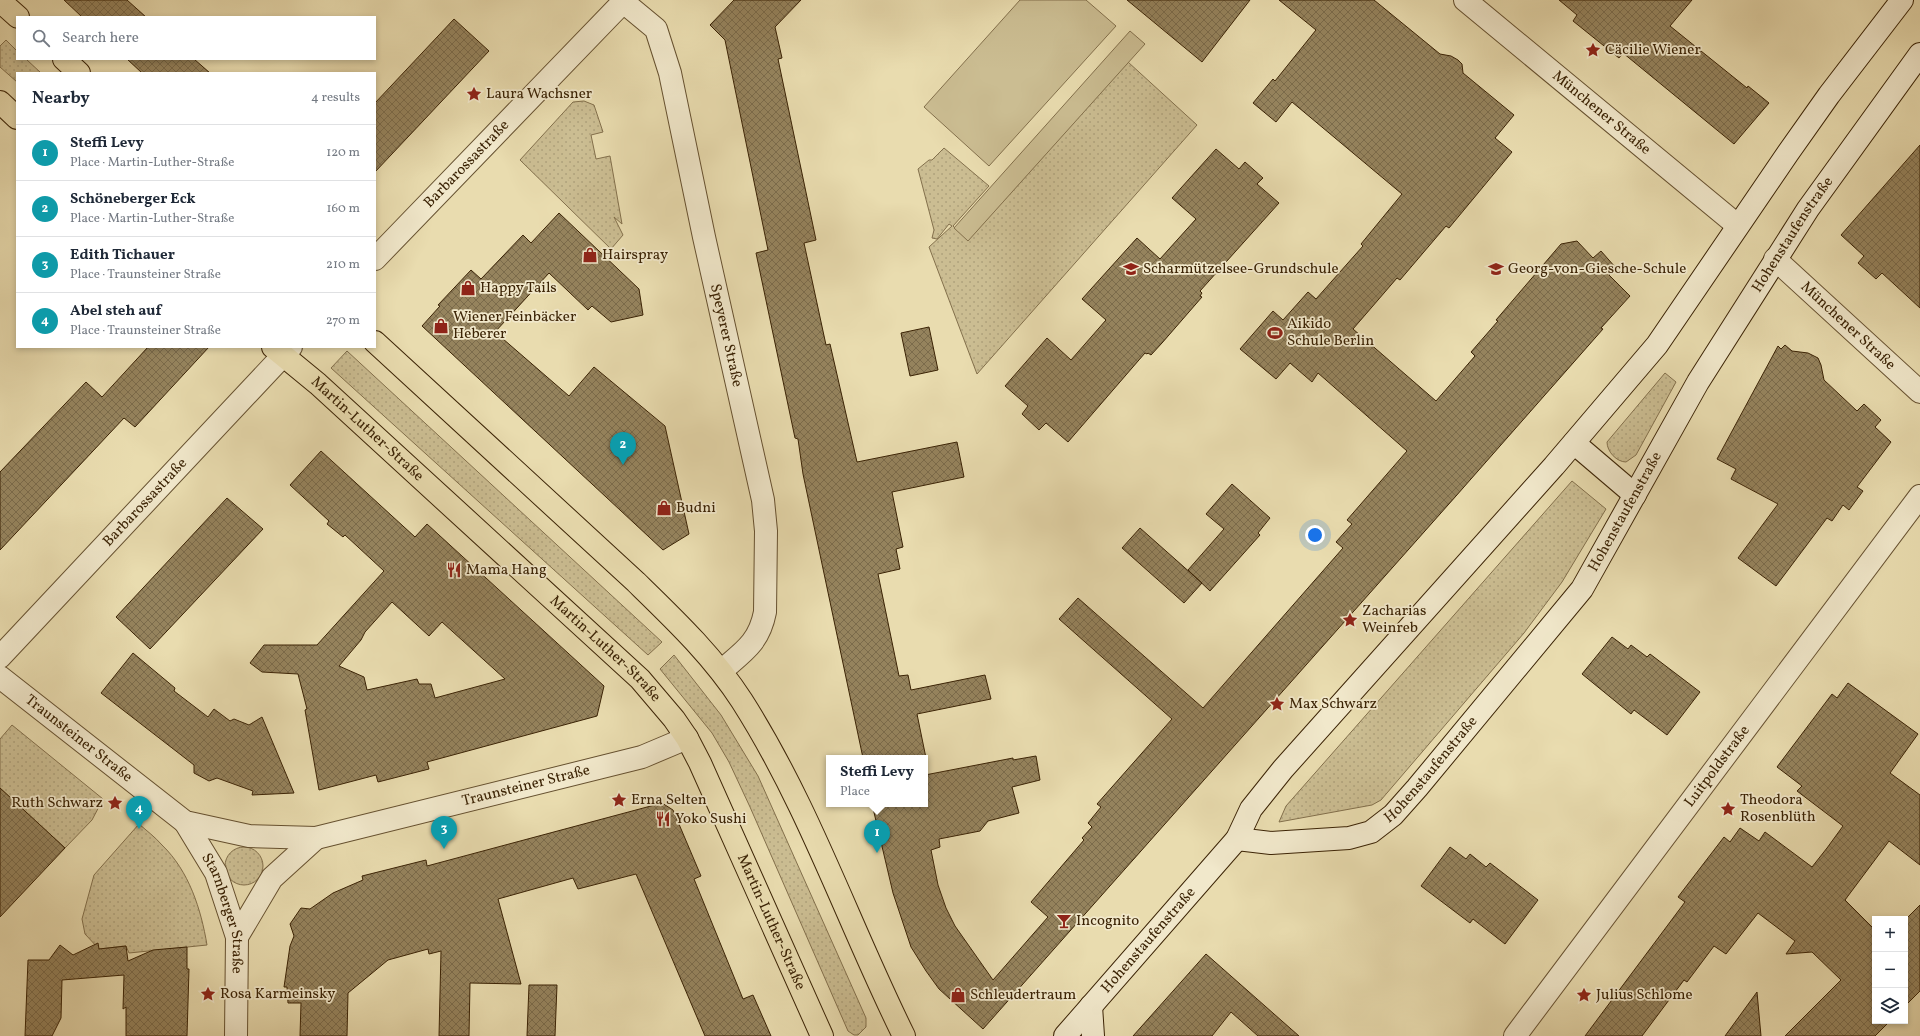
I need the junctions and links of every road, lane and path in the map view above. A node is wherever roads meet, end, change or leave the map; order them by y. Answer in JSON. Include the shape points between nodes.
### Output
{"nodes":[{"id":1,"x":1465,"y":0,"type":"edge"},
{"id":2,"x":1902,"y":0,"type":"edge"},
{"id":3,"x":0,"y":1,"type":"edge"},
{"id":4,"x":623,"y":1,"type":"edge"},
{"id":5,"x":17,"y":16,"type":"edge"},
{"id":6,"x":1920,"y":54,"type":"edge"},
{"id":7,"x":65,"y":60,"type":"edge"},
{"id":8,"x":78,"y":72,"type":"edge"},
{"id":9,"x":0,"y":102,"type":"edge"},
{"id":10,"x":16,"y":117,"type":"edge"},
{"id":11,"x":1737,"y":225,"type":"junction"},
{"id":12,"x":376,"y":258,"type":"edge"},
{"id":13,"x":1775,"y":259,"type":"junction"},
{"id":14,"x":376,"y":343,"type":"edge"},
{"id":15,"x":282,"y":350,"type":"edge"},
{"id":16,"x":1920,"y":392,"type":"edge"},
{"id":17,"x":1574,"y":443,"type":"junction"},
{"id":18,"x":1635,"y":495,"type":"junction"},
{"id":19,"x":1920,"y":496,"type":"edge"},
{"id":20,"x":0,"y":658,"type":"edge"},
{"id":21,"x":721,"y":671,"type":"junction"},
{"id":22,"x":0,"y":678,"type":"edge"},
{"id":23,"x":687,"y":738,"type":"junction"},
{"id":24,"x":185,"y":822,"type":"junction"},
{"id":25,"x":316,"y":838,"type":"junction"},
{"id":26,"x":1237,"y":839,"type":"junction"},
{"id":27,"x":237,"y":937,"type":"junction"},
{"id":28,"x":1091,"y":1006,"type":"junction"},
{"id":29,"x":236,"y":1036,"type":"edge"},
{"id":30,"x":822,"y":1036,"type":"edge"},
{"id":31,"x":904,"y":1036,"type":"edge"},
{"id":32,"x":1065,"y":1036,"type":"edge"},
{"id":33,"x":1092,"y":1036,"type":"edge"},
{"id":34,"x":1515,"y":1036,"type":"edge"}],
"edges":[{"from":1,"to":11,"type":"street","name":"Münchener Straße"},
{"from":2,"to":11,"type":"street","name":"Hohenstaufenstraße","via":[[1829,95]]},
{"from":3,"to":5,"type":"main road"},
{"from":4,"to":12,"type":"street","name":"Barbarossastraße"},
{"from":4,"to":21,"type":"street","name":"Speyerer Straße","via":[[656,29],[670,73],[763,500],[766,531],[763,622],[751,646]]},
{"from":6,"to":13,"type":"street","name":"Hohenstaufenstraße"},
{"from":7,"to":8,"type":"main road"},
{"from":9,"to":10,"type":"main road"},
{"from":11,"to":17,"type":"street","name":"Hohenstaufenstraße","via":[[1657,345]]},
{"from":13,"to":16,"type":"street","name":"Münchener Straße"},
{"from":13,"to":18,"type":"street","name":"Hohenstaufenstraße","via":[[1698,382]]},
{"from":14,"to":21,"type":"main road","via":[[636,582]]},
{"from":15,"to":20,"type":"street","name":"Barbarossastraße"},
{"from":15,"to":23,"type":"main road","name":"Martin-Luther-Straße","via":[[640,679]]},
{"from":17,"to":18,"type":"street"},
{"from":17,"to":26,"type":"street","name":"Hohenstaufenstraße","via":[[1283,769],[1251,809]]},
{"from":18,"to":26,"type":"street","name":"Hohenstaufenstraße","via":[[1582,589],[1393,815],[1371,832],[1349,838],[1271,843]]},
{"from":19,"to":34,"type":"street","name":"Luitpoldstraße"},
{"from":21,"to":31,"type":"main road","via":[[742,701],[787,778],[855,933]]},
{"from":22,"to":24,"type":"street","name":"Traunsteiner Straße"},
{"from":23,"to":25,"type":"street","name":"Traunsteiner Straße","via":[[642,757]]},
{"from":23,"to":30,"type":"main road","name":"Martin-Luther-Straße","via":[[713,790]]},
{"from":24,"to":25,"type":"street","name":"Traunsteiner Straße","via":[[249,836]]},
{"from":24,"to":27,"type":"street","name":"Starnberger Straße","via":[[216,873]]},
{"from":25,"to":27,"type":"street","name":"Traunsteiner Straße","via":[[272,878]]},
{"from":26,"to":28,"type":"street","name":"Hohenstaufenstraße"},
{"from":27,"to":29,"type":"street","name":"Starnberger Straße"},
{"from":28,"to":32,"type":"street","name":"Hohenstaufenstraße"},
{"from":28,"to":33,"type":"street","name":"Hohenstaufenstraße"}]}
